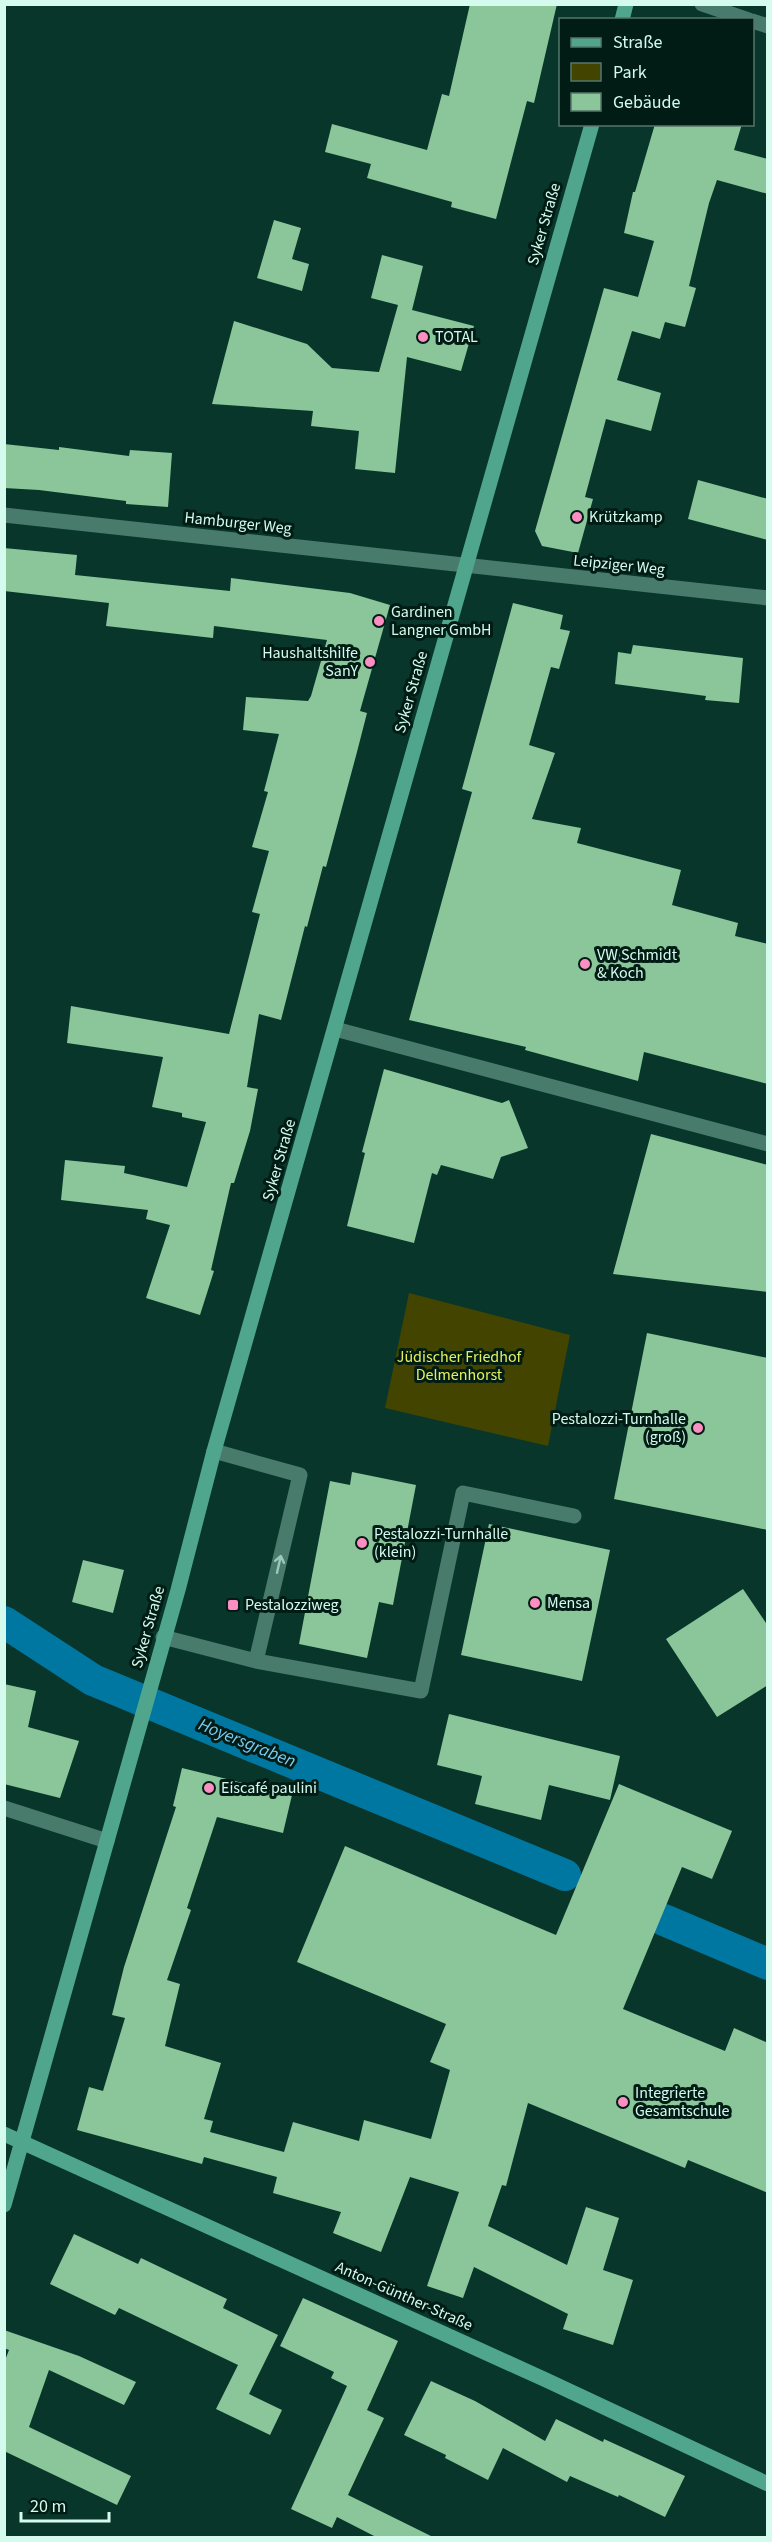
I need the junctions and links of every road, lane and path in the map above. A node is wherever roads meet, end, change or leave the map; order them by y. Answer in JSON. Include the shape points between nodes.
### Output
{"nodes":[{"id":1,"x":702,"y":4,"type":"edge"},
{"id":2,"x":745,"y":18,"type":"edge"},
{"id":3,"x":591,"y":126,"type":"edge"},
{"id":4,"x":4,"y":514,"type":"edge"},
{"id":5,"x":467,"y":567,"type":"junction"},
{"id":6,"x":768,"y":598,"type":"edge"},
{"id":7,"x":336,"y":1029,"type":"junction"},
{"id":8,"x":768,"y":1144,"type":"edge"},
{"id":9,"x":214,"y":1451,"type":"junction"},
{"id":10,"x":574,"y":1516,"type":"dead end"},
{"id":11,"x":163,"y":1637,"type":"junction"},
{"id":12,"x":256,"y":1661,"type":"junction"},
{"id":13,"x":4,"y":1808,"type":"edge"},
{"id":14,"x":107,"y":1841,"type":"junction"},
{"id":15,"x":4,"y":2134,"type":"edge"},
{"id":16,"x":24,"y":2142,"type":"junction"},
{"id":17,"x":4,"y":2205,"type":"edge"},
{"id":18,"x":768,"y":2484,"type":"edge"}],
"edges":[{"from":1,"to":2,"type":"street"},
{"from":3,"to":5,"type":"main road","name":"Syker Straße"},
{"from":4,"to":5,"type":"street","name":"Hamburger Weg"},
{"from":5,"to":6,"type":"street","name":"Leipziger Weg"},
{"from":5,"to":7,"type":"main road","name":"Syker Straße"},
{"from":7,"to":8,"type":"street"},
{"from":7,"to":9,"type":"main road","name":"Syker Straße"},
{"from":9,"to":11,"type":"main road","name":"Syker Straße"},
{"from":12,"to":9,"type":"street","one_way":true,"via":[[300,1475]]},
{"from":10,"to":12,"type":"street","via":[[463,1493],[421,1691]]},
{"from":11,"to":12,"type":"street"},
{"from":11,"to":14,"type":"main road","name":"Syker Straße"},
{"from":13,"to":14,"type":"street"},
{"from":14,"to":16,"type":"main road","name":"Syker Straße"},
{"from":15,"to":16,"type":"main road","name":"Anton-Günther-Straße"},
{"from":16,"to":17,"type":"main road","name":"Syker Straße"},
{"from":16,"to":18,"type":"main road","name":"Anton-Günther-Straße"}]}
